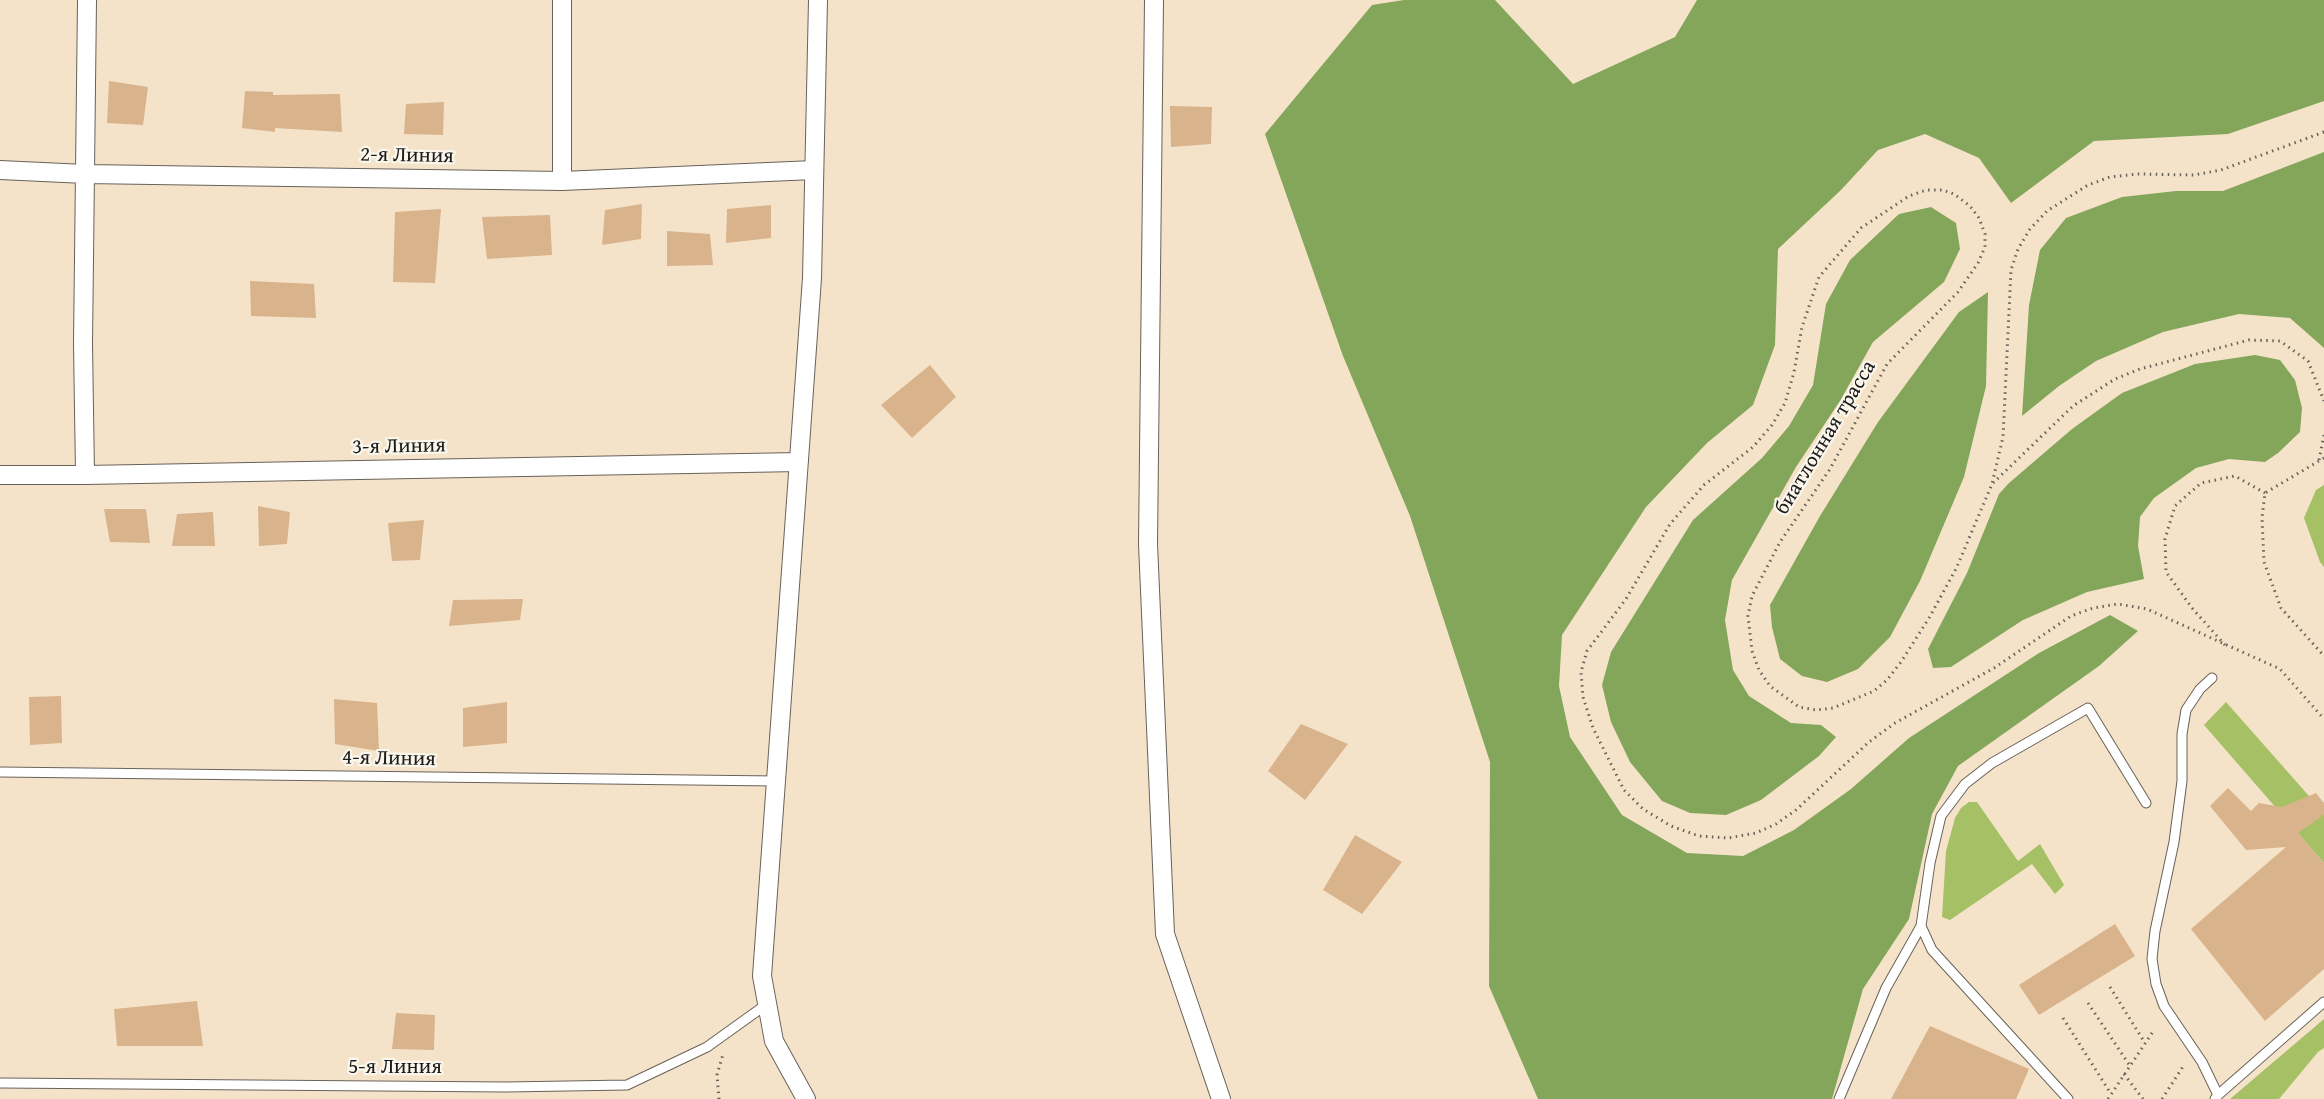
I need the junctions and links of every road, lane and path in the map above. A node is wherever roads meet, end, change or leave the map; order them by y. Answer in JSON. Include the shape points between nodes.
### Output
{"nodes":[{"id":1,"x":87,"y":0,"type":"edge"},
{"id":2,"x":562,"y":0,"type":"edge"},
{"id":3,"x":818,"y":0,"type":"edge"},
{"id":4,"x":1154,"y":0,"type":"edge"},
{"id":5,"x":2324,"y":132,"type":"edge"},
{"id":6,"x":0,"y":170,"type":"edge"},
{"id":7,"x":814,"y":170,"type":"junction"},
{"id":8,"x":85,"y":174,"type":"junction"},
{"id":9,"x":562,"y":180,"type":"junction"},
{"id":10,"x":2324,"y":401,"type":"edge"},
{"id":11,"x":2324,"y":435,"type":"edge"},
{"id":12,"x":2324,"y":458,"type":"edge"},
{"id":13,"x":2319,"y":461,"type":"junction"},
{"id":14,"x":799,"y":462,"type":"junction"},
{"id":15,"x":0,"y":475,"type":"edge"},
{"id":16,"x":85,"y":475,"type":"junction"},
{"id":17,"x":1992,"y":484,"type":"junction"},
{"id":18,"x":2265,"y":493,"type":"junction"},
{"id":19,"x":2226,"y":646,"type":"junction"},
{"id":20,"x":2324,"y":656,"type":"edge"},
{"id":21,"x":2212,"y":678,"type":"dead end"},
{"id":22,"x":2324,"y":719,"type":"edge"},
{"id":23,"x":0,"y":772,"type":"edge"},
{"id":24,"x":777,"y":781,"type":"junction"},
{"id":25,"x":2146,"y":803,"type":"dead end"},
{"id":26,"x":1921,"y":926,"type":"junction"},
{"id":27,"x":2110,"y":987,"type":"dead end"},
{"id":28,"x":2324,"y":1002,"type":"edge"},
{"id":29,"x":2088,"y":1003,"type":"dead end"},
{"id":30,"x":768,"y":1004,"type":"junction"},
{"id":31,"x":2063,"y":1018,"type":"dead end"},
{"id":32,"x":2154,"y":1030,"type":"dead end"},
{"id":33,"x":2145,"y":1043,"type":"junction"},
{"id":34,"x":2184,"y":1065,"type":"dead end"},
{"id":35,"x":2130,"y":1066,"type":"junction"},
{"id":36,"x":2124,"y":1074,"type":"junction"},
{"id":37,"x":0,"y":1083,"type":"edge"},
{"id":38,"x":2111,"y":1094,"type":"junction"},
{"id":39,"x":2216,"y":1097,"type":"edge"},
{"id":40,"x":806,"y":1099,"type":"edge"},
{"id":41,"x":1221,"y":1099,"type":"edge"},
{"id":42,"x":1839,"y":1099,"type":"edge"},
{"id":43,"x":2068,"y":1099,"type":"edge"},
{"id":44,"x":2108,"y":1099,"type":"edge"},
{"id":45,"x":2143,"y":1099,"type":"edge"},
{"id":46,"x":2162,"y":1099,"type":"edge"}],
"edges":[{"from":1,"to":8,"type":"street"},
{"from":2,"to":9,"type":"street"},
{"from":3,"to":7,"type":"street"},
{"from":4,"to":41,"type":"street","via":[[1148,544],[1165,934]]},
{"from":5,"to":17,"type":"path","name":"биатлонная трасса","via":[[2221,170],[2194,175],[2110,177],[2088,185],[2047,211],[2030,229],[2012,270],[2003,437]]},
{"from":6,"to":8,"type":"street","name":"2-я Линия"},
{"from":7,"to":9,"type":"street","name":"2-я Линия"},
{"from":7,"to":14,"type":"street","via":[[812,278]]},
{"from":8,"to":9,"type":"street","name":"2-я Линия"},
{"from":8,"to":16,"type":"street"},
{"from":10,"to":17,"type":"path","via":[[2308,361],[2280,341],[2249,340],[2115,379],[2073,406]]},
{"from":11,"to":13,"type":"path"},
{"from":12,"to":13,"type":"path"},
{"from":13,"to":18,"type":"path"},
{"from":14,"to":16,"type":"street","name":"3-я Линия"},
{"from":14,"to":24,"type":"street"},
{"from":15,"to":16,"type":"street","name":"3-я Линия"},
{"from":17,"to":19,"type":"path","name":"биатлонная трасса","via":[[1950,579],[1887,680],[1874,691],[1833,708],[1816,710],[1799,707],[1770,686],[1752,651],[1748,616],[1752,596],[1780,542],[1830,469],[1887,364],[1958,292],[1985,247],[1985,234],[1970,206],[1954,194],[1926,190],[1909,196],[1861,228],[1819,276],[1802,327],[1785,403],[1772,425],[1753,447],[1687,502],[1626,599],[1587,651],[1581,672],[1583,697],[1593,728],[1624,790],[1643,809],[1671,826],[1700,836],[1728,838],[1756,833],[1796,810],[1895,723],[1995,668],[2071,616],[2118,604],[2147,609]]},
{"from":18,"to":19,"type":"path","name":"биатлонная трасса","via":[[2235,476],[2201,483],[2175,507],[2165,539],[2166,572]]},
{"from":18,"to":20,"type":"path","via":[[2264,562],[2281,608]]},
{"from":19,"to":22,"type":"path","name":"биатлонная трасса","via":[[2280,669]]},
{"from":21,"to":39,"type":"lane","via":[[2186,710],[2174,842],[2152,959],[2164,1006],[2202,1062]]},
{"from":23,"to":24,"type":"lane","name":"4-я Линия"},
{"from":24,"to":30,"type":"street","via":[[762,976]]},
{"from":25,"to":26,"type":"lane","via":[[2088,708],[1992,762],[1965,784],[1941,816]]},
{"from":26,"to":42,"type":"lane","via":[[1886,988]]},
{"from":26,"to":43,"type":"lane","via":[[1932,950]]},
{"from":27,"to":33,"type":"path"},
{"from":28,"to":39,"type":"lane"},
{"from":29,"to":35,"type":"path"},
{"from":30,"to":37,"type":"lane","name":"5-я Линия","via":[[707,1047],[627,1085]]},
{"from":30,"to":40,"type":"street","via":[[774,1041]]},
{"from":31,"to":38,"type":"path"},
{"from":32,"to":33,"type":"path"},
{"from":33,"to":35,"type":"path"},
{"from":34,"to":46,"type":"path"},
{"from":35,"to":36,"type":"path"},
{"from":36,"to":38,"type":"path"},
{"from":36,"to":45,"type":"path"},
{"from":38,"to":44,"type":"path"}]}
